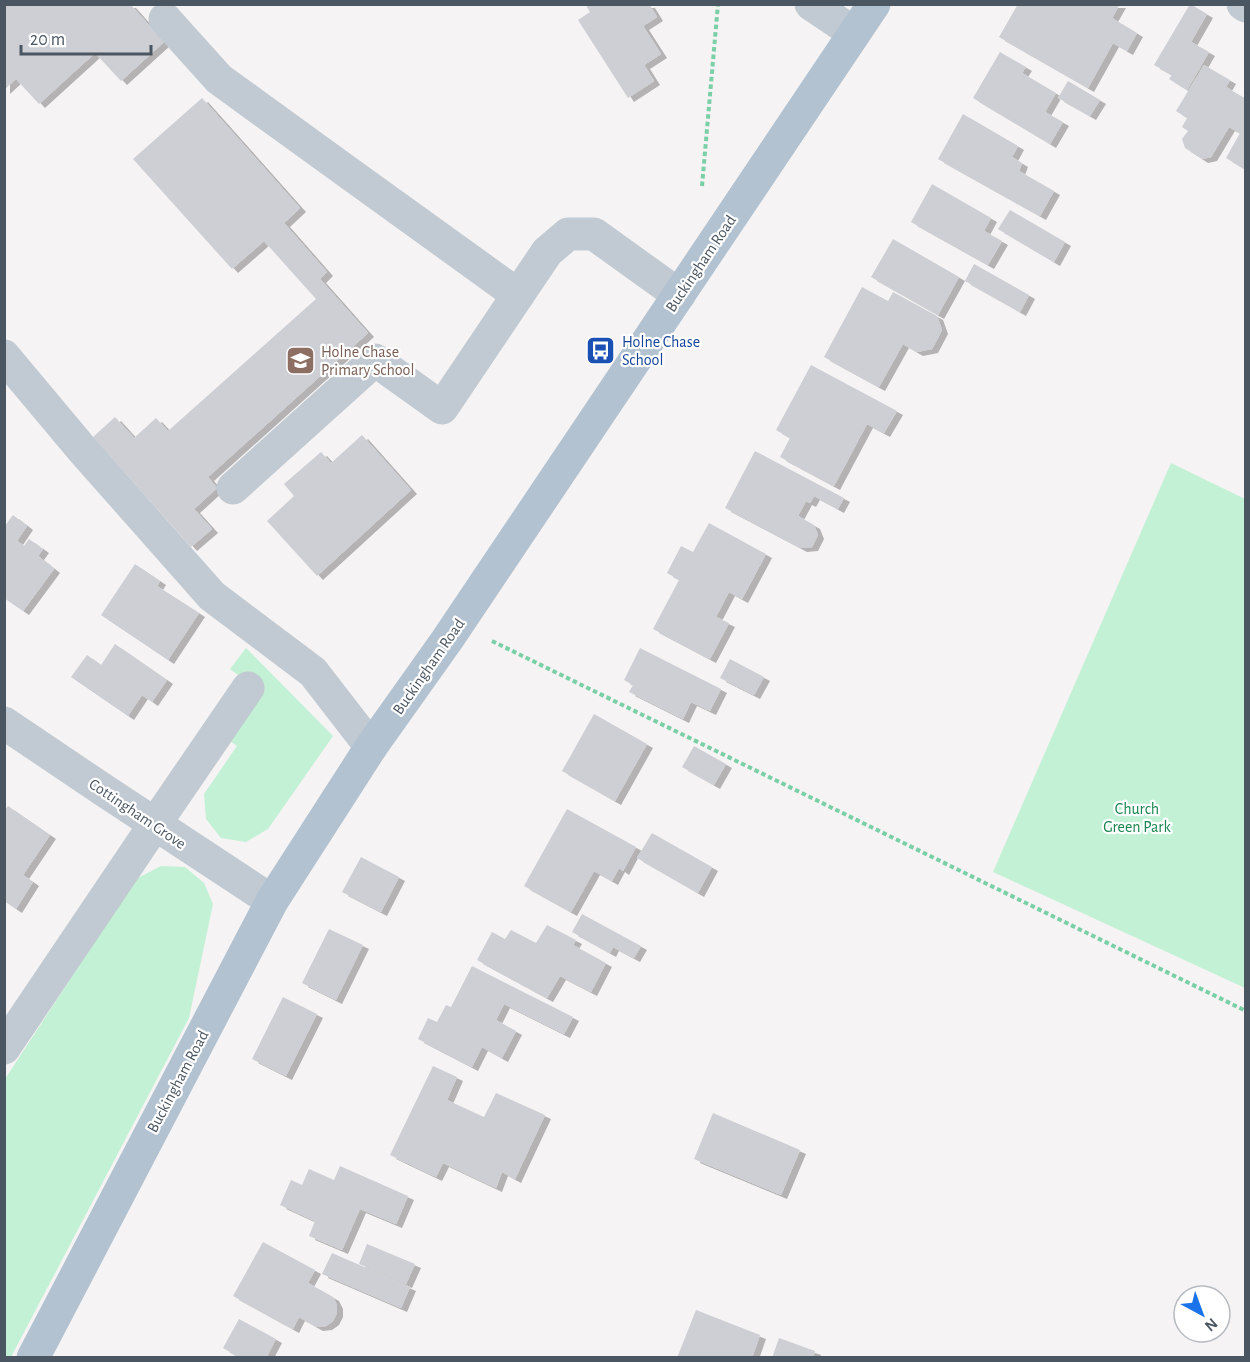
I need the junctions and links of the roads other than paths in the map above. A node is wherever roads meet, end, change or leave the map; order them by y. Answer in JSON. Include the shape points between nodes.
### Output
{"nodes":[{"id":1,"x":811,"y":4,"type":"edge"},
{"id":2,"x":874,"y":4,"type":"edge"},
{"id":3,"x":165,"y":19,"type":"dead end"},
{"id":4,"x":854,"y":33,"type":"junction"},
{"id":5,"x":518,"y":295,"type":"junction"},
{"id":6,"x":679,"y":295,"type":"junction"},
{"id":7,"x":4,"y":356,"type":"edge"},
{"id":8,"x":233,"y":488,"type":"dead end"},
{"id":9,"x":248,"y":688,"type":"dead end"},
{"id":10,"x":4,"y":723,"type":"edge"},
{"id":11,"x":371,"y":747,"type":"junction"},
{"id":12,"x":155,"y":824,"type":"junction"},
{"id":13,"x":272,"y":901,"type":"junction"},
{"id":14,"x":4,"y":1048,"type":"edge"},
{"id":15,"x":33,"y":1358,"type":"edge"}],
"edges":[{"from":1,"to":4,"type":"street"},
{"from":2,"to":4,"type":"main road","name":"Buckingham Road"},
{"from":3,"to":5,"type":"street","via":[[219,79]]},
{"from":4,"to":6,"type":"main road","name":"Buckingham Road"},
{"from":5,"to":6,"type":"street","via":[[547,252],[568,234],[594,234]]},
{"from":5,"to":8,"type":"street","via":[[442,408],[375,360]]},
{"from":6,"to":11,"type":"main road","name":"Buckingham Road"},
{"from":7,"to":11,"type":"street","via":[[212,596],[313,672]]},
{"from":9,"to":12,"type":"street"},
{"from":10,"to":12,"type":"street","name":"Cottingham Grove"},
{"from":11,"to":13,"type":"main road","name":"Buckingham Road"},
{"from":12,"to":13,"type":"street","name":"Cottingham Grove"},
{"from":12,"to":14,"type":"street"},
{"from":13,"to":15,"type":"main road","name":"Buckingham Road"}]}
